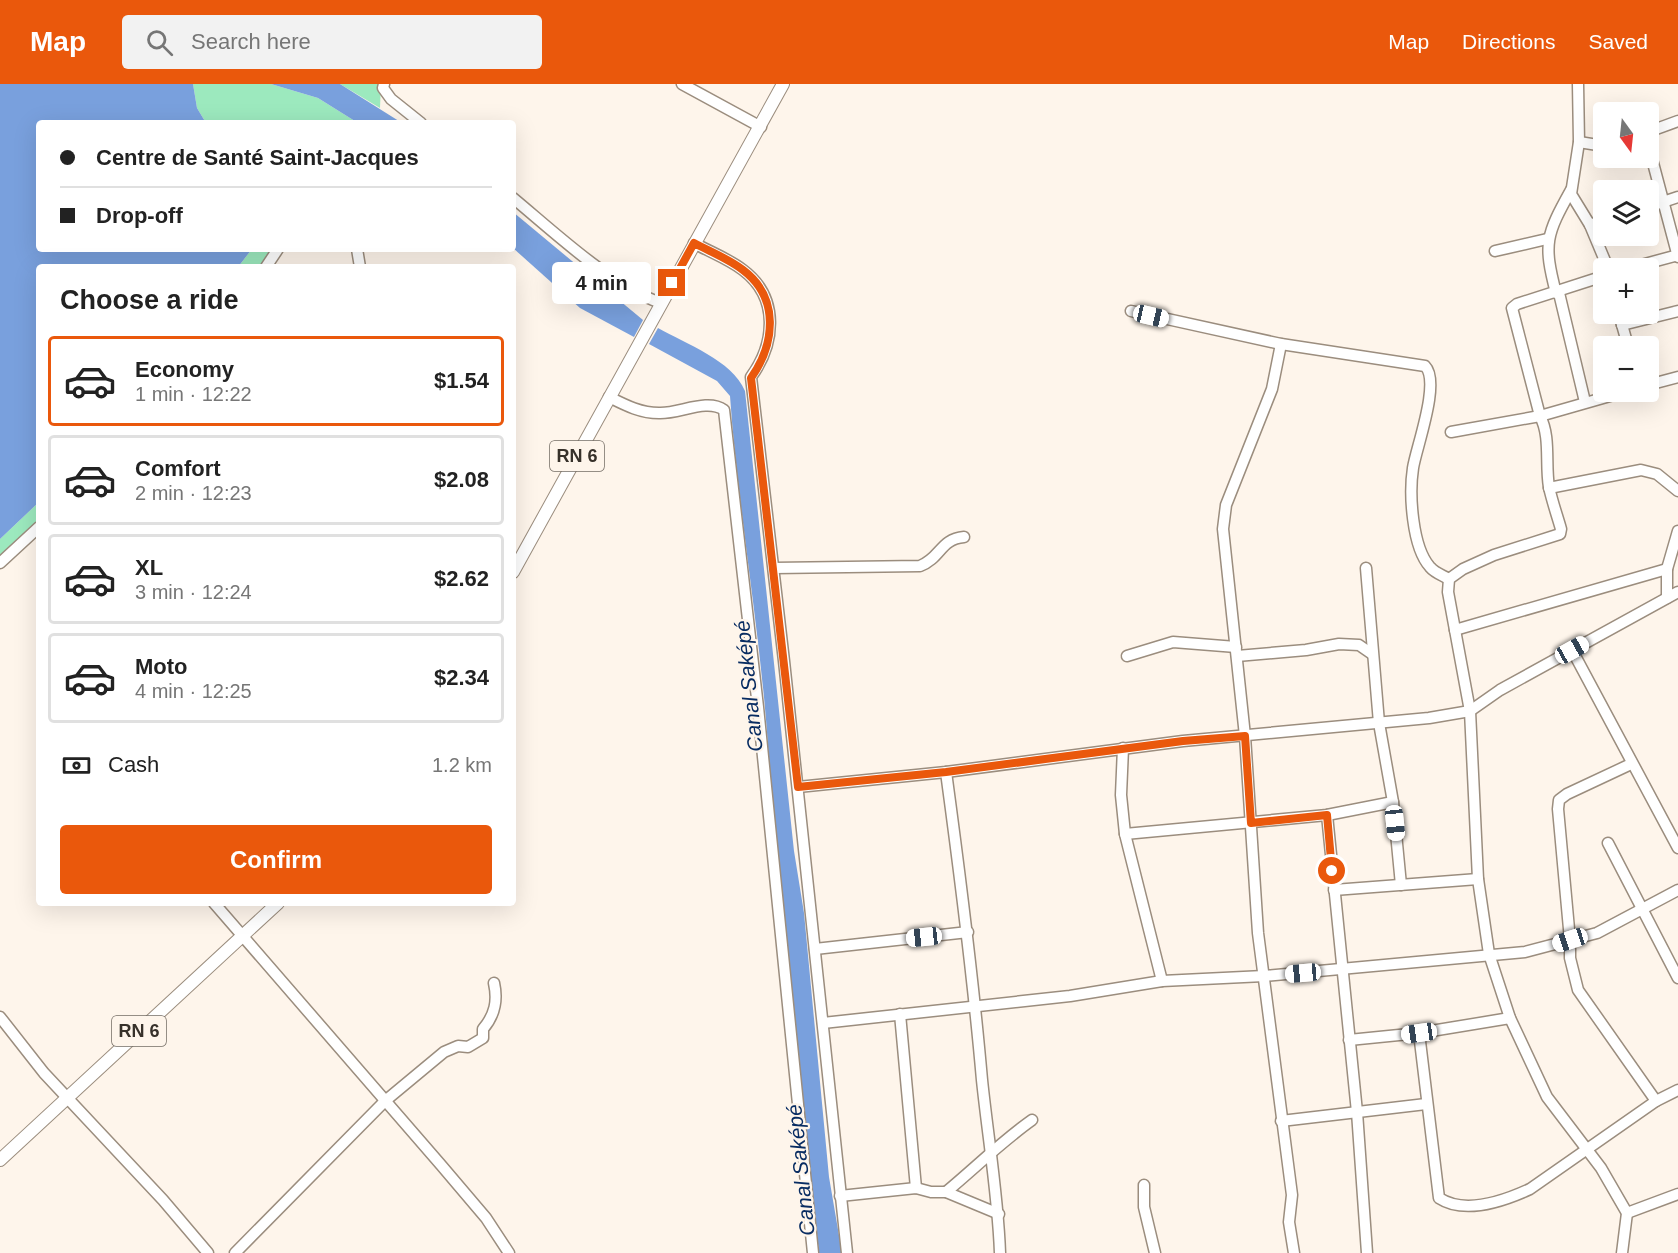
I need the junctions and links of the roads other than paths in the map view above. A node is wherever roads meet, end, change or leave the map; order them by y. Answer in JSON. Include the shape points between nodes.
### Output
{"nodes":[{"id":1,"x":384,"y":84,"type":"edge"},
{"id":2,"x":682,"y":84,"type":"edge"},
{"id":3,"x":783,"y":84,"type":"edge"},
{"id":4,"x":1578,"y":84,"type":"edge"},
{"id":5,"x":417,"y":120,"type":"edge"},
{"id":6,"x":1678,"y":121,"type":"edge"},
{"id":7,"x":761,"y":127,"type":"junction"},
{"id":8,"x":1659,"y":128,"type":"edge"},
{"id":9,"x":1579,"y":142,"type":"junction"},
{"id":10,"x":1593,"y":144,"type":"edge"},
{"id":11,"x":1654,"y":168,"type":"edge"},
{"id":12,"x":1571,"y":190,"type":"junction"},
{"id":13,"x":1678,"y":197,"type":"edge"},
{"id":14,"x":516,"y":200,"type":"edge"},
{"id":15,"x":1663,"y":203,"type":"junction"},
{"id":16,"x":1659,"y":204,"type":"edge"},
{"id":17,"x":1593,"y":224,"type":"edge"},
{"id":18,"x":1590,"y":225,"type":"junction"},
{"id":19,"x":1547,"y":239,"type":"junction"},
{"id":20,"x":694,"y":243,"type":"junction"},
{"id":21,"x":1496,"y":251,"type":"dead end"},
{"id":22,"x":1678,"y":256,"type":"edge"},
{"id":23,"x":1604,"y":258,"type":"edge"},
{"id":24,"x":1659,"y":261,"type":"edge"},
{"id":25,"x":1593,"y":280,"type":"edge"},
{"id":26,"x":1558,"y":293,"type":"junction"},
{"id":27,"x":659,"y":306,"type":"junction"},
{"id":28,"x":1131,"y":311,"type":"dead end"},
{"id":29,"x":1678,"y":311,"type":"edge"},
{"id":30,"x":1659,"y":314,"type":"edge"},
{"id":31,"x":1281,"y":344,"type":"junction"},
{"id":32,"x":1677,"y":380,"type":"edge"},
{"id":33,"x":1659,"y":383,"type":"edge"},
{"id":34,"x":609,"y":397,"type":"junction"},
{"id":35,"x":1593,"y":400,"type":"edge"},
{"id":36,"x":1585,"y":402,"type":"junction"},
{"id":37,"x":1540,"y":416,"type":"junction"},
{"id":38,"x":1451,"y":432,"type":"dead end"},
{"id":39,"x":1550,"y":488,"type":"junction"},
{"id":40,"x":1678,"y":491,"type":"edge"},
{"id":41,"x":36,"y":529,"type":"edge"},
{"id":42,"x":1678,"y":531,"type":"edge"},
{"id":43,"x":964,"y":537,"type":"dead end"},
{"id":44,"x":0,"y":563,"type":"edge"},
{"id":45,"x":516,"y":567,"type":"edge"},
{"id":46,"x":774,"y":568,"type":"junction"},
{"id":47,"x":1366,"y":568,"type":"dead end"},
{"id":48,"x":1667,"y":569,"type":"junction"},
{"id":49,"x":1449,"y":579,"type":"junction"},
{"id":50,"x":1678,"y":592,"type":"edge"},
{"id":51,"x":1667,"y":598,"type":"junction"},
{"id":52,"x":1455,"y":630,"type":"junction"},
{"id":53,"x":1572,"y":650,"type":"junction"},
{"id":54,"x":1237,"y":652,"type":"junction"},
{"id":55,"x":1372,"y":654,"type":"junction"},
{"id":56,"x":1127,"y":656,"type":"dead end"},
{"id":57,"x":1470,"y":711,"type":"junction"},
{"id":58,"x":1379,"y":723,"type":"junction"},
{"id":59,"x":1245,"y":736,"type":"junction"},
{"id":60,"x":1123,"y":747,"type":"junction"},
{"id":61,"x":1631,"y":765,"type":"junction"},
{"id":62,"x":946,"y":772,"type":"junction"},
{"id":63,"x":798,"y":787,"type":"junction"},
{"id":64,"x":1393,"y":802,"type":"junction"},
{"id":65,"x":1327,"y":815,"type":"junction"},
{"id":66,"x":1251,"y":823,"type":"junction"},
{"id":67,"x":1125,"y":834,"type":"junction"},
{"id":68,"x":1608,"y":843,"type":"dead end"},
{"id":69,"x":1678,"y":848,"type":"edge"},
{"id":70,"x":1478,"y":879,"type":"junction"},
{"id":71,"x":1401,"y":885,"type":"junction"},
{"id":72,"x":1334,"y":890,"type":"junction"},
{"id":73,"x":1678,"y":890,"type":"edge"},
{"id":74,"x":217,"y":906,"type":"edge"},
{"id":75,"x":275,"y":906,"type":"edge"},
{"id":76,"x":1643,"y":909,"type":"junction"},
{"id":77,"x":968,"y":932,"type":"junction"},
{"id":78,"x":242,"y":935,"type":"junction"},
{"id":79,"x":1570,"y":940,"type":"junction"},
{"id":80,"x":815,"y":949,"type":"junction"},
{"id":81,"x":1490,"y":954,"type":"junction"},
{"id":82,"x":1342,"y":969,"type":"junction"},
{"id":83,"x":1264,"y":976,"type":"junction"},
{"id":84,"x":1678,"y":978,"type":"edge"},
{"id":85,"x":1161,"y":981,"type":"junction"},
{"id":86,"x":494,"y":983,"type":"dead end"},
{"id":87,"x":977,"y":1007,"type":"junction"},
{"id":88,"x":900,"y":1014,"type":"junction"},
{"id":89,"x":0,"y":1017,"type":"edge"},
{"id":90,"x":1510,"y":1018,"type":"junction"},
{"id":91,"x":823,"y":1023,"type":"junction"},
{"id":92,"x":1419,"y":1033,"type":"junction"},
{"id":93,"x":1348,"y":1040,"type":"junction"},
{"id":94,"x":1678,"y":1090,"type":"edge"},
{"id":95,"x":68,"y":1096,"type":"junction"},
{"id":96,"x":385,"y":1101,"type":"junction"},
{"id":97,"x":1656,"y":1101,"type":"junction"},
{"id":98,"x":1426,"y":1104,"type":"junction"},
{"id":99,"x":1357,"y":1112,"type":"junction"},
{"id":100,"x":1032,"y":1120,"type":"dead end"},
{"id":101,"x":1281,"y":1120,"type":"junction"},
{"id":102,"x":1586,"y":1151,"type":"junction"},
{"id":103,"x":992,"y":1155,"type":"junction"},
{"id":104,"x":0,"y":1160,"type":"edge"},
{"id":105,"x":1144,"y":1185,"type":"dead end"},
{"id":106,"x":916,"y":1188,"type":"junction"},
{"id":107,"x":946,"y":1192,"type":"junction"},
{"id":108,"x":1678,"y":1194,"type":"edge"},
{"id":109,"x":840,"y":1196,"type":"junction"},
{"id":110,"x":1627,"y":1213,"type":"junction"},
{"id":111,"x":999,"y":1214,"type":"junction"},
{"id":112,"x":208,"y":1253,"type":"edge"},
{"id":113,"x":235,"y":1253,"type":"edge"},
{"id":114,"x":508,"y":1253,"type":"edge"},
{"id":115,"x":813,"y":1253,"type":"edge"},
{"id":116,"x":847,"y":1253,"type":"edge"},
{"id":117,"x":1000,"y":1253,"type":"edge"},
{"id":118,"x":1155,"y":1253,"type":"edge"},
{"id":119,"x":1294,"y":1253,"type":"edge"},
{"id":120,"x":1367,"y":1253,"type":"edge"},
{"id":121,"x":1622,"y":1253,"type":"edge"}],
"edges":[{"from":1,"to":5,"type":"street","via":[[392,99]]},
{"from":2,"to":7,"type":"street"},
{"from":3,"to":7,"type":"main road","number":"RN 6"},
{"from":4,"to":9,"type":"street"},
{"from":6,"to":8,"type":"street"},
{"from":7,"to":20,"type":"main road","number":"RN 6"},
{"from":9,"to":10,"type":"street"},
{"from":9,"to":12,"type":"street"},
{"from":11,"to":15,"type":"street"},
{"from":12,"to":18,"type":"street"},
{"from":12,"to":19,"type":"street"},
{"from":13,"to":15,"type":"street"},
{"from":14,"to":27,"type":"street","via":[[619,282]]},
{"from":15,"to":16,"type":"street"},
{"from":15,"to":22,"type":"street"},
{"from":17,"to":18,"type":"street"},
{"from":18,"to":23,"type":"street"},
{"from":19,"to":21,"type":"street"},
{"from":19,"to":26,"type":"street","via":[[1547,258]]},
{"from":20,"to":27,"type":"main road","number":"RN 6"},
{"from":20,"to":46,"type":"street","via":[[754,279],[771,312],[767,347],[751,378]]},
{"from":22,"to":24,"type":"street"},
{"from":25,"to":26,"type":"street"},
{"from":26,"to":36,"type":"street"},
{"from":26,"to":37,"type":"street","via":[[1512,308]]},
{"from":27,"to":34,"type":"main road","number":"RN 6"},
{"from":28,"to":31,"type":"street"},
{"from":29,"to":30,"type":"street"},
{"from":31,"to":49,"type":"street","via":[[1428,369],[1423,434],[1412,470],[1413,519],[1429,566]]},
{"from":31,"to":54,"type":"street","via":[[1272,389],[1226,505],[1223,529]]},
{"from":32,"to":33,"type":"street"},
{"from":34,"to":45,"type":"main road","number":"RN 6"},
{"from":34,"to":115,"type":"street","via":[[642,411],[659,413],[704,405],[724,410]]},
{"from":35,"to":36,"type":"street"},
{"from":36,"to":37,"type":"street"},
{"from":37,"to":38,"type":"street"},
{"from":37,"to":39,"type":"street","via":[[1547,429],[1545,449]]},
{"from":39,"to":40,"type":"street","via":[[1641,470],[1657,474]]},
{"from":39,"to":49,"type":"street","via":[[1560,534],[1494,555]]},
{"from":41,"to":44,"type":"street"},
{"from":42,"to":48,"type":"street"},
{"from":43,"to":46,"type":"street","via":[[953,538],[941,547],[933,561],[920,566]]},
{"from":46,"to":63,"type":"street"},
{"from":47,"to":55,"type":"street"},
{"from":48,"to":51,"type":"street"},
{"from":48,"to":52,"type":"street"},
{"from":49,"to":52,"type":"street"},
{"from":50,"to":51,"type":"street"},
{"from":51,"to":53,"type":"street"},
{"from":52,"to":57,"type":"street"},
{"from":53,"to":57,"type":"street"},
{"from":53,"to":61,"type":"street"},
{"from":54,"to":55,"type":"street","via":[[1306,650],[1339,644],[1359,645]]},
{"from":54,"to":56,"type":"street","via":[[1173,642]]},
{"from":54,"to":59,"type":"street"},
{"from":55,"to":58,"type":"street"},
{"from":57,"to":58,"type":"street"},
{"from":57,"to":70,"type":"street"},
{"from":58,"to":59,"type":"street"},
{"from":58,"to":64,"type":"street"},
{"from":59,"to":60,"type":"street"},
{"from":59,"to":66,"type":"street"},
{"from":60,"to":62,"type":"street"},
{"from":60,"to":67,"type":"street","via":[[1121,795]]},
{"from":61,"to":69,"type":"street"},
{"from":61,"to":79,"type":"street","via":[[1559,800]]},
{"from":62,"to":63,"type":"street"},
{"from":62,"to":77,"type":"street"},
{"from":63,"to":80,"type":"street"},
{"from":64,"to":65,"type":"street"},
{"from":64,"to":71,"type":"street"},
{"from":65,"to":66,"type":"street"},
{"from":65,"to":72,"type":"street"},
{"from":66,"to":67,"type":"street"},
{"from":66,"to":83,"type":"street"},
{"from":67,"to":85,"type":"street"},
{"from":68,"to":76,"type":"street"},
{"from":70,"to":71,"type":"street"},
{"from":70,"to":81,"type":"street"},
{"from":71,"to":72,"type":"street"},
{"from":72,"to":82,"type":"street"},
{"from":73,"to":76,"type":"street"},
{"from":74,"to":78,"type":"street"},
{"from":75,"to":78,"type":"main road","number":"RN 6"},
{"from":76,"to":79,"type":"street","via":[[1597,933]]},
{"from":76,"to":84,"type":"street"},
{"from":77,"to":80,"type":"street"},
{"from":77,"to":87,"type":"street"},
{"from":78,"to":95,"type":"main road","number":"RN 6"},
{"from":78,"to":96,"type":"street"},
{"from":79,"to":81,"type":"street","via":[[1525,952]]},
{"from":79,"to":97,"type":"street","via":[[1578,990]]},
{"from":80,"to":91,"type":"street"},
{"from":81,"to":82,"type":"street"},
{"from":81,"to":90,"type":"street"},
{"from":82,"to":83,"type":"street"},
{"from":82,"to":93,"type":"street"},
{"from":83,"to":85,"type":"street"},
{"from":83,"to":101,"type":"street"},
{"from":85,"to":87,"type":"street"},
{"from":86,"to":96,"type":"street","via":[[497,996],[493,1017],[483,1029],[483,1038],[468,1047],[458,1046],[444,1052]]},
{"from":87,"to":88,"type":"street"},
{"from":87,"to":103,"type":"street"},
{"from":88,"to":91,"type":"street"},
{"from":88,"to":106,"type":"street"},
{"from":89,"to":95,"type":"street","via":[[44,1073]]},
{"from":90,"to":92,"type":"street"},
{"from":90,"to":102,"type":"street","via":[[1548,1097]]},
{"from":91,"to":109,"type":"street"},
{"from":92,"to":93,"type":"street"},
{"from":92,"to":98,"type":"street"},
{"from":93,"to":99,"type":"street"},
{"from":94,"to":97,"type":"street"},
{"from":95,"to":104,"type":"main road","number":"RN 6"},
{"from":95,"to":112,"type":"street"},
{"from":96,"to":113,"type":"street"},
{"from":96,"to":114,"type":"street","via":[[486,1218]]},
{"from":97,"to":102,"type":"street"},
{"from":98,"to":99,"type":"street"},
{"from":98,"to":102,"type":"street","via":[[1438,1198],[1447,1203],[1481,1204],[1509,1198],[1530,1189]]},
{"from":99,"to":101,"type":"street"},
{"from":99,"to":120,"type":"street"},
{"from":100,"to":103,"type":"street","via":[[1001,1143]]},
{"from":101,"to":119,"type":"street","via":[[1292,1195],[1289,1222]]},
{"from":102,"to":110,"type":"street","via":[[1601,1168]]},
{"from":103,"to":107,"type":"street"},
{"from":103,"to":111,"type":"street"},
{"from":105,"to":118,"type":"street","via":[[1144,1207]]},
{"from":106,"to":107,"type":"street"},
{"from":106,"to":109,"type":"street"},
{"from":107,"to":111,"type":"street"},
{"from":108,"to":110,"type":"street"},
{"from":109,"to":116,"type":"street"},
{"from":110,"to":121,"type":"street"},
{"from":111,"to":117,"type":"street"}]}
